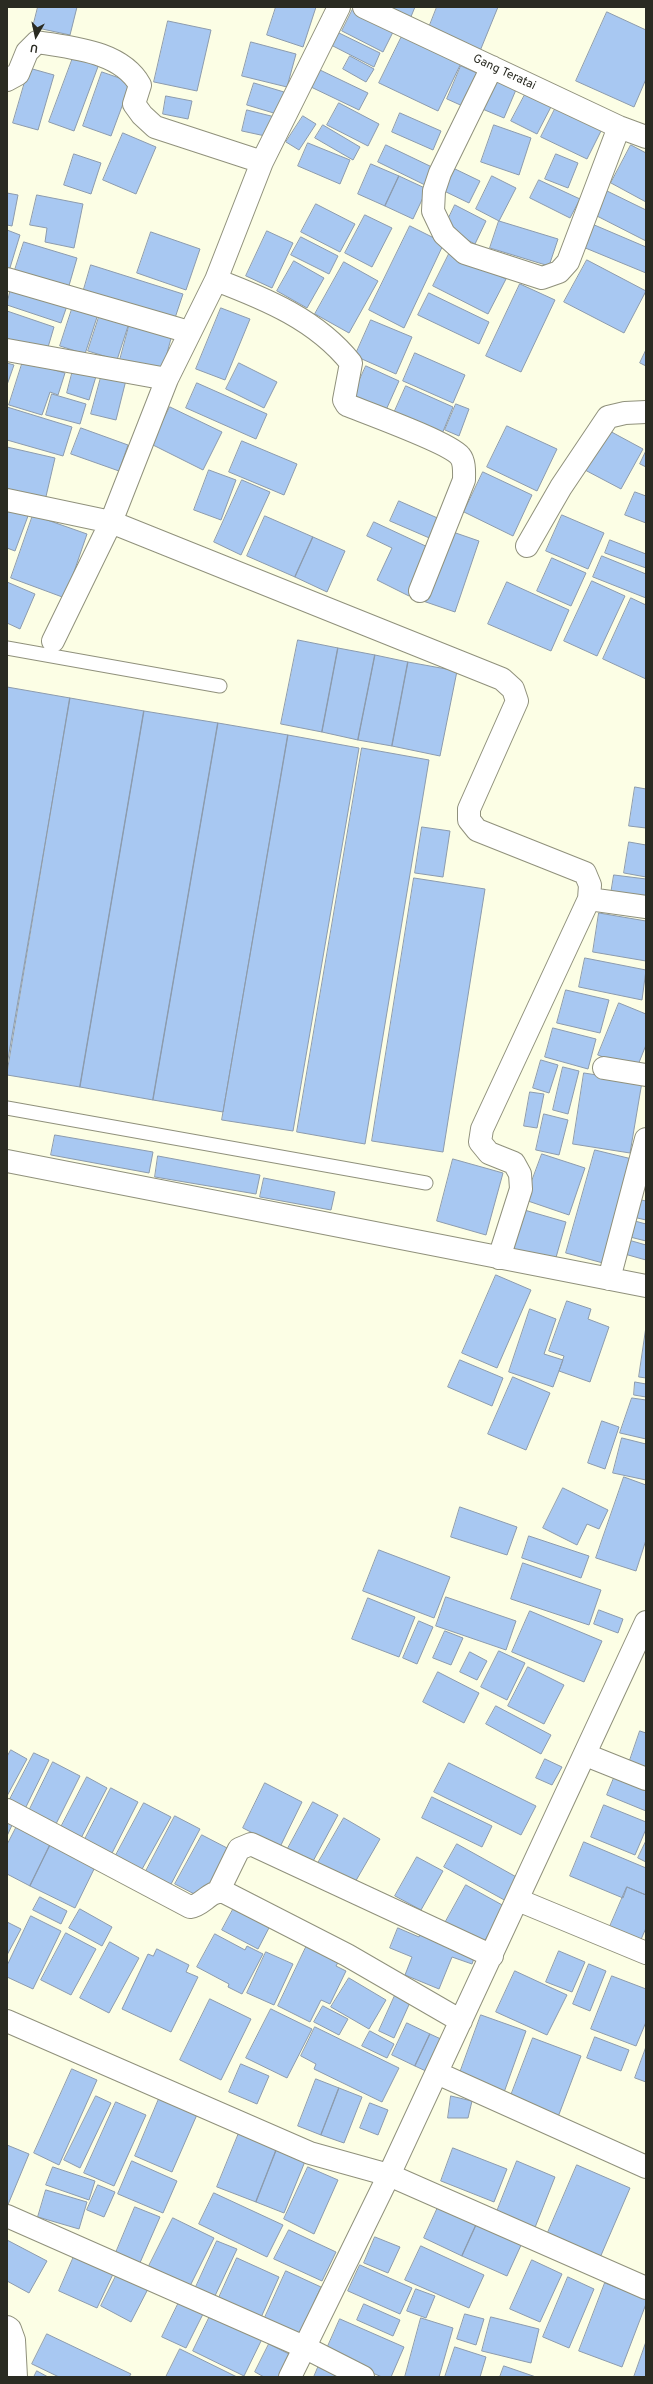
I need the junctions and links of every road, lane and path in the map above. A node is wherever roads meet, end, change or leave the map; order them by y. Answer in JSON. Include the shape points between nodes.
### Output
{"nodes":[{"id":1,"x":339,"y":7,"type":"edge"},
{"id":2,"x":364,"y":7,"type":"edge"},
{"id":3,"x":492,"y":67,"type":"junction"},
{"id":4,"x":7,"y":80,"type":"edge"},
{"id":5,"x":619,"y":127,"type":"junction"},
{"id":6,"x":646,"y":137,"type":"edge"},
{"id":7,"x":262,"y":162,"type":"junction"},
{"id":8,"x":7,"y":279,"type":"edge"},
{"id":9,"x":216,"y":280,"type":"junction"},
{"id":10,"x":189,"y":332,"type":"junction"},
{"id":11,"x":7,"y":350,"type":"edge"},
{"id":12,"x":167,"y":379,"type":"junction"},
{"id":13,"x":646,"y":412,"type":"edge"},
{"id":14,"x":7,"y":500,"type":"edge"},
{"id":15,"x":111,"y":522,"type":"junction"},
{"id":16,"x":527,"y":546,"type":"dead end"},
{"id":17,"x":420,"y":591,"type":"dead end"},
{"id":18,"x":53,"y":642,"type":"dead end"},
{"id":19,"x":7,"y":648,"type":"edge"},
{"id":20,"x":220,"y":686,"type":"dead end"},
{"id":21,"x":589,"y":900,"type":"junction"},
{"id":22,"x":646,"y":907,"type":"edge"},
{"id":23,"x":604,"y":1068,"type":"dead end"},
{"id":24,"x":646,"y":1075,"type":"edge"},
{"id":25,"x":7,"y":1108,"type":"edge"},
{"id":26,"x":646,"y":1139,"type":"edge"},
{"id":27,"x":7,"y":1161,"type":"edge"},
{"id":28,"x":426,"y":1183,"type":"dead end"},
{"id":29,"x":499,"y":1258,"type":"junction"},
{"id":30,"x":609,"y":1279,"type":"junction"},
{"id":31,"x":646,"y":1286,"type":"edge"},
{"id":32,"x":646,"y":1622,"type":"edge"},
{"id":33,"x":586,"y":1755,"type":"junction"},
{"id":34,"x":646,"y":1779,"type":"edge"},
{"id":35,"x":7,"y":1810,"type":"edge"},
{"id":36,"x":218,"y":1892,"type":"junction"},
{"id":37,"x":518,"y":1900,"type":"junction"},
{"id":38,"x":646,"y":1953,"type":"edge"},
{"id":39,"x":492,"y":1956,"type":"junction"},
{"id":40,"x":7,"y":2021,"type":"edge"},
{"id":41,"x":461,"y":2021,"type":"junction"},
{"id":42,"x":437,"y":2073,"type":"junction"},
{"id":43,"x":646,"y":2167,"type":"edge"},
{"id":44,"x":389,"y":2175,"type":"junction"},
{"id":45,"x":7,"y":2216,"type":"edge"},
{"id":46,"x":646,"y":2288,"type":"edge"},
{"id":47,"x":7,"y":2327,"type":"edge"},
{"id":48,"x":304,"y":2347,"type":"junction"},
{"id":49,"x":16,"y":2377,"type":"edge"},
{"id":50,"x":290,"y":2377,"type":"edge"},
{"id":51,"x":363,"y":2377,"type":"edge"}],
"edges":[{"from":1,"to":7,"type":"street"},
{"from":2,"to":3,"type":"street","name":"Gang Teratai"},
{"from":3,"to":5,"type":"street","name":"Gang Teratai"},
{"from":3,"to":5,"type":"street","via":[[440,173],[434,191],[433,211],[444,234],[465,253],[542,278],[559,272],[568,262]]},
{"from":4,"to":7,"type":"street","via":[[18,74],[27,52],[37,42],[76,49],[121,63],[133,72],[140,85],[134,104],[155,127]]},
{"from":5,"to":6,"type":"street","name":"Gang Teratai"},
{"from":7,"to":9,"type":"street"},
{"from":8,"to":10,"type":"street"},
{"from":9,"to":10,"type":"street"},
{"from":9,"to":17,"type":"street","via":[[265,298],[309,323],[346,356],[351,363],[344,400],[347,405],[438,443],[460,456],[464,480]]},
{"from":10,"to":12,"type":"street"},
{"from":11,"to":12,"type":"street"},
{"from":12,"to":15,"type":"street"},
{"from":13,"to":16,"type":"street","via":[[608,417],[561,487]]},
{"from":14,"to":15,"type":"street"},
{"from":15,"to":18,"type":"street"},
{"from":15,"to":21,"type":"street","via":[[502,679],[513,689],[517,701],[469,809],[469,820],[477,830],[585,873],[590,885]]},
{"from":19,"to":20,"type":"lane"},
{"from":21,"to":22,"type":"street"},
{"from":21,"to":29,"type":"street","via":[[482,1129],[480,1142],[489,1153],[514,1163],[520,1174],[521,1189]]},
{"from":23,"to":24,"type":"street"},
{"from":25,"to":28,"type":"lane"},
{"from":26,"to":30,"type":"street"},
{"from":27,"to":29,"type":"street"},
{"from":29,"to":30,"type":"street"},
{"from":30,"to":31,"type":"street"},
{"from":32,"to":33,"type":"street"},
{"from":33,"to":34,"type":"street"},
{"from":33,"to":37,"type":"street"},
{"from":35,"to":36,"type":"street","via":[[190,1907],[199,1906],[211,1894]]},
{"from":36,"to":39,"type":"street","via":[[239,1849],[251,1844]]},
{"from":36,"to":41,"type":"street","via":[[224,1892],[346,1955]]},
{"from":37,"to":38,"type":"street"},
{"from":37,"to":39,"type":"street"},
{"from":39,"to":41,"type":"street"},
{"from":40,"to":44,"type":"street","via":[[310,2153]]},
{"from":41,"to":42,"type":"street"},
{"from":42,"to":43,"type":"street"},
{"from":42,"to":44,"type":"street"},
{"from":44,"to":46,"type":"street"},
{"from":44,"to":48,"type":"street"},
{"from":45,"to":48,"type":"street"},
{"from":47,"to":49,"type":"street","via":[[14,2340]]},
{"from":48,"to":50,"type":"street"},
{"from":48,"to":51,"type":"street"}]}
